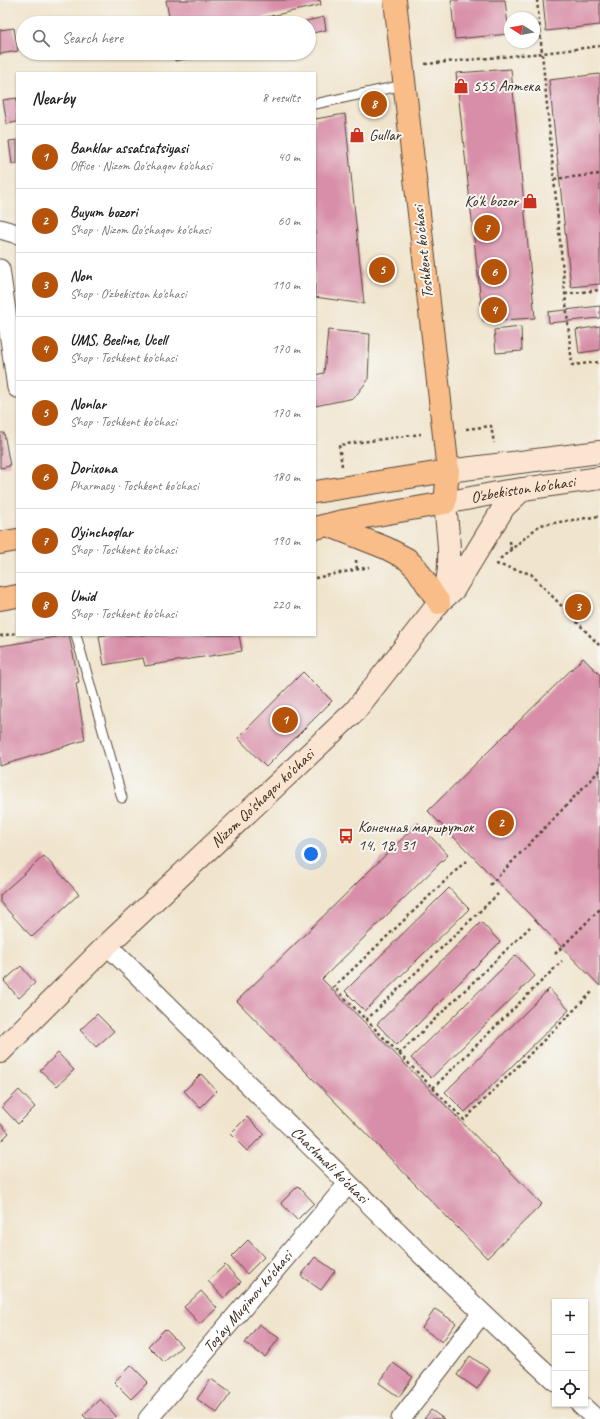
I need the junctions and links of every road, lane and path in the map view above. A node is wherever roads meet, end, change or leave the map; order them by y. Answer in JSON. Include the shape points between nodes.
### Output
{"nodes":[{"id":1,"x":394,"y":0,"type":"edge"},
{"id":2,"x":537,"y":0,"type":"edge"},
{"id":3,"x":600,"y":46,"type":"edge"},
{"id":4,"x":543,"y":53,"type":"junction"},
{"id":5,"x":403,"y":76,"type":"junction"},
{"id":6,"x":316,"y":104,"type":"edge"},
{"id":7,"x":600,"y":174,"type":"edge"},
{"id":8,"x":554,"y":179,"type":"junction"},
{"id":9,"x":0,"y":229,"type":"edge"},
{"id":10,"x":16,"y":234,"type":"edge"},
{"id":11,"x":0,"y":269,"type":"edge"},
{"id":12,"x":600,"y":290,"type":"edge"},
{"id":13,"x":565,"y":294,"type":"junction"},
{"id":14,"x":600,"y":362,"type":"edge"},
{"id":15,"x":16,"y":381,"type":"edge"},
{"id":16,"x":600,"y":452,"type":"edge"},
{"id":17,"x":448,"y":471,"type":"junction"},
{"id":18,"x":600,"y":478,"type":"edge"},
{"id":19,"x":523,"y":489,"type":"junction"},
{"id":20,"x":316,"y":492,"type":"edge"},
{"id":21,"x":445,"y":503,"type":"junction"},
{"id":22,"x":600,"y":516,"type":"edge"},
{"id":23,"x":321,"y":527,"type":"edge"},
{"id":24,"x":16,"y":540,"type":"edge"},
{"id":25,"x":0,"y":543,"type":"edge"},
{"id":26,"x":16,"y":596,"type":"edge"},
{"id":27,"x":0,"y":599,"type":"edge"},
{"id":28,"x":439,"y":603,"type":"junction"},
{"id":29,"x":16,"y":633,"type":"edge"},
{"id":30,"x":0,"y":636,"type":"edge"},
{"id":31,"x":76,"y":636,"type":"edge"},
{"id":32,"x":600,"y":646,"type":"edge"},
{"id":33,"x":600,"y":770,"type":"edge"},
{"id":34,"x":122,"y":798,"type":"dead end"},
{"id":35,"x":466,"y":861,"type":"dead end"},
{"id":36,"x":490,"y":885,"type":"dead end"},
{"id":37,"x":498,"y":894,"type":"dead end"},
{"id":38,"x":600,"y":909,"type":"edge"},
{"id":39,"x":530,"y":927,"type":"dead end"},
{"id":40,"x":107,"y":945,"type":"junction"},
{"id":41,"x":555,"y":954,"type":"dead end"},
{"id":42,"x":562,"y":961,"type":"dead end"},
{"id":43,"x":592,"y":992,"type":"dead end"},
{"id":44,"x":366,"y":1020,"type":"junction"},
{"id":45,"x":0,"y":1052,"type":"edge"},
{"id":46,"x":399,"y":1054,"type":"junction"},
{"id":47,"x":433,"y":1088,"type":"junction"},
{"id":48,"x":348,"y":1184,"type":"junction"},
{"id":49,"x":482,"y":1313,"type":"junction"},
{"id":50,"x":552,"y":1378,"type":"edge"},
{"id":51,"x":583,"y":1407,"type":"edge"},
{"id":52,"x":148,"y":1419,"type":"edge"},
{"id":53,"x":401,"y":1419,"type":"edge"},
{"id":54,"x":596,"y":1419,"type":"edge"}],
"edges":[{"from":1,"to":5,"type":"main road","name":"Toshkent ko'chasi"},
{"from":2,"to":4,"type":"path"},
{"from":3,"to":4,"type":"path"},
{"from":4,"to":5,"type":"path"},
{"from":4,"to":8,"type":"path"},
{"from":5,"to":6,"type":"lane"},
{"from":5,"to":17,"type":"main road","name":"Toshkent ko'chasi"},
{"from":7,"to":8,"type":"path"},
{"from":8,"to":13,"type":"path"},
{"from":9,"to":10,"type":"street"},
{"from":11,"to":15,"type":"street"},
{"from":12,"to":13,"type":"path"},
{"from":13,"to":14,"type":"path","via":[[572,365]]},
{"from":16,"to":17,"type":"main road","name":"O'zbekiston ko'chasi"},
{"from":17,"to":20,"type":"main road"},
{"from":17,"to":21,"type":"main road","name":"Toshkent ko'chasi"},
{"from":18,"to":19,"type":"main road","name":"O'zbekiston ko'chasi"},
{"from":19,"to":21,"type":"main road","name":"O'zbekiston ko'chasi"},
{"from":19,"to":28,"type":"main road","via":[[504,507],[454,589]]},
{"from":21,"to":23,"type":"main road"},
{"from":21,"to":28,"type":"main road","name":"Nizom Qo'shaqov ko'chasi","via":[[448,568],[447,583]]},
{"from":22,"to":32,"type":"path","via":[[540,525],[496,564],[531,574]]},
{"from":23,"to":28,"type":"main road","via":[[386,548],[407,559],[417,569]]},
{"from":24,"to":25,"type":"main road"},
{"from":26,"to":27,"type":"main road"},
{"from":28,"to":40,"type":"main road","name":"Nizom Qo'shaqov ko'chasi","via":[[355,711]]},
{"from":29,"to":30,"type":"path"},
{"from":31,"to":34,"type":"lane"},
{"from":33,"to":36,"type":"path"},
{"from":35,"to":44,"type":"path","via":[[334,987]]},
{"from":37,"to":44,"type":"path"},
{"from":38,"to":41,"type":"path"},
{"from":39,"to":46,"type":"path"},
{"from":40,"to":45,"type":"main road","name":"Nizom Qo'shaqov ko'chasi"},
{"from":40,"to":48,"type":"street","name":"Chashmali ko'chasi"},
{"from":42,"to":47,"type":"path"},
{"from":43,"to":47,"type":"path","via":[[464,1120]]},
{"from":44,"to":46,"type":"path"},
{"from":46,"to":47,"type":"path"},
{"from":48,"to":49,"type":"street","name":"Chashmali ko'chasi"},
{"from":48,"to":52,"type":"street","name":"Tog'ay Muqimov ko'chasi"},
{"from":49,"to":50,"type":"street","name":"Chashmali ko'chasi"},
{"from":49,"to":53,"type":"street"},
{"from":51,"to":54,"type":"street"}]}
